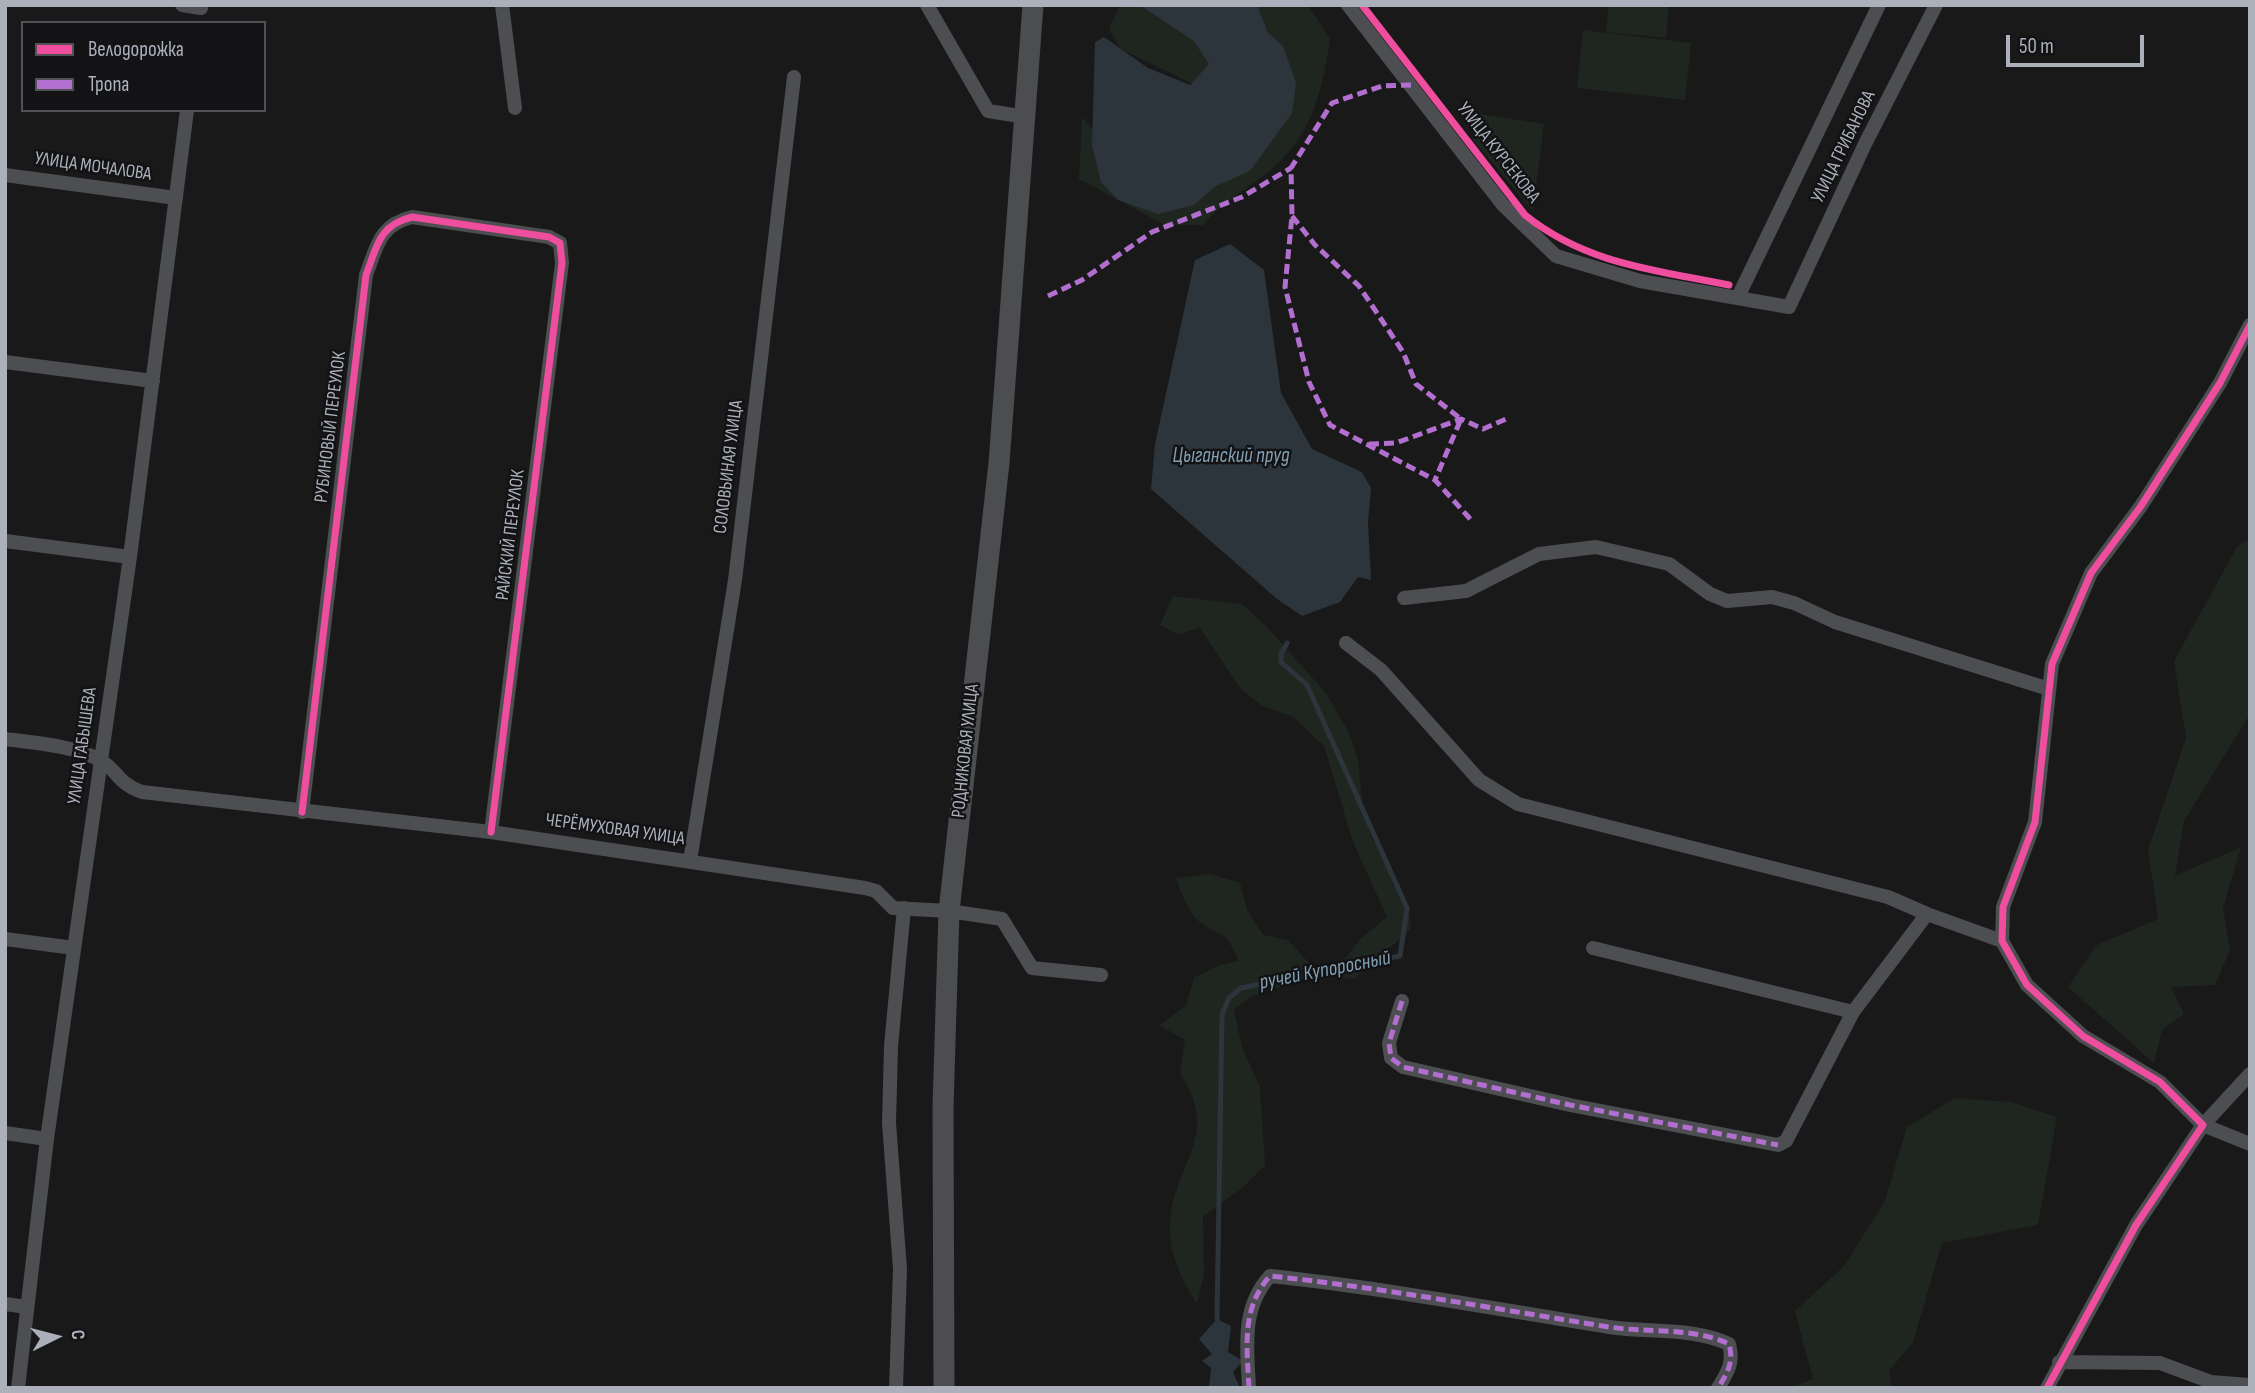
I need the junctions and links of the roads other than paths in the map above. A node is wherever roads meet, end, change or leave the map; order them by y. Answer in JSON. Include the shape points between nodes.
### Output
{"nodes":[{"id":1,"x":182,"y":5,"type":"edge"},
{"id":2,"x":502,"y":5,"type":"edge"},
{"id":3,"x":927,"y":5,"type":"edge"},
{"id":4,"x":1033,"y":5,"type":"edge"},
{"id":5,"x":1348,"y":5,"type":"edge"},
{"id":6,"x":1879,"y":5,"type":"edge"},
{"id":7,"x":1936,"y":5,"type":"edge"},
{"id":8,"x":200,"y":12,"type":"edge"},
{"id":9,"x":794,"y":77,"type":"dead end"},
{"id":10,"x":515,"y":108,"type":"dead end"},
{"id":11,"x":187,"y":112,"type":"edge"},
{"id":12,"x":1026,"y":117,"type":"junction"},
{"id":13,"x":5,"y":174,"type":"edge"},
{"id":14,"x":176,"y":198,"type":"junction"},
{"id":15,"x":560,"y":243,"type":"joint"},
{"id":16,"x":1738,"y":297,"type":"junction"},
{"id":17,"x":1789,"y":307,"type":"joint"},
{"id":18,"x":2250,"y":325,"type":"edge"},
{"id":19,"x":5,"y":362,"type":"edge"},
{"id":20,"x":153,"y":381,"type":"junction"},
{"id":21,"x":5,"y":541,"type":"edge"},
{"id":22,"x":130,"y":557,"type":"junction"},
{"id":23,"x":1405,"y":598,"type":"dead end"},
{"id":24,"x":1346,"y":643,"type":"dead end"},
{"id":25,"x":2049,"y":689,"type":"junction"},
{"id":26,"x":5,"y":739,"type":"edge"},
{"id":27,"x":100,"y":760,"type":"junction"},
{"id":28,"x":302,"y":812,"type":"junction"},
{"id":29,"x":491,"y":832,"type":"junction"},
{"id":30,"x":690,"y":860,"type":"junction"},
{"id":31,"x":904,"y":908,"type":"junction"},
{"id":32,"x":949,"y":911,"type":"junction"},
{"id":33,"x":1927,"y":914,"type":"junction"},
{"id":34,"x":5,"y":939,"type":"edge"},
{"id":35,"x":2002,"y":941,"type":"junction"},
{"id":36,"x":74,"y":948,"type":"junction"},
{"id":37,"x":1593,"y":948,"type":"dead end"},
{"id":38,"x":1101,"y":975,"type":"dead end"},
{"id":39,"x":1402,"y":1002,"type":"dead end"},
{"id":40,"x":1853,"y":1012,"type":"junction"},
{"id":41,"x":2250,"y":1074,"type":"edge"},
{"id":42,"x":2203,"y":1125,"type":"junction"},
{"id":43,"x":5,"y":1133,"type":"edge"},
{"id":44,"x":47,"y":1139,"type":"junction"},
{"id":45,"x":2250,"y":1144,"type":"edge"},
{"id":46,"x":5,"y":1304,"type":"edge"},
{"id":47,"x":27,"y":1307,"type":"junction"},
{"id":48,"x":2059,"y":1362,"type":"junction"},
{"id":49,"x":2250,"y":1385,"type":"edge"},
{"id":50,"x":18,"y":1388,"type":"edge"},
{"id":51,"x":896,"y":1388,"type":"edge"},
{"id":52,"x":944,"y":1388,"type":"edge"},
{"id":53,"x":1249,"y":1388,"type":"edge"},
{"id":54,"x":1718,"y":1388,"type":"edge"},
{"id":55,"x":2047,"y":1388,"type":"edge"}],
"edges":[{"from":1,"to":8,"type":"street"},
{"from":2,"to":10,"type":"street"},
{"from":3,"to":12,"type":"street","via":[[988,111]]},
{"from":4,"to":12,"type":"main road","name":"РОДНИКОВАЯ УЛИЦА"},
{"from":5,"to":16,"type":"street","name":"УЛИЦА КУРСЕКОВА","via":[[1503,205],[1556,256],[1640,281]]},
{"from":6,"to":16,"type":"street","name":"УЛИЦА ГРИБАНОВА"},
{"from":7,"to":17,"type":"street","name":"УЛИЦА ГРИБАНОВА"},
{"from":9,"to":30,"type":"street","name":"СОЛОВЬИНАЯ УЛИЦА","via":[[735,580]]},
{"from":11,"to":14,"type":"street","name":"УЛИЦА ГАБЫШЕВА"},
{"from":12,"to":32,"type":"main road","name":"РОДНИКОВАЯ УЛИЦА","via":[[999,463]]},
{"from":13,"to":14,"type":"street","name":"УЛИЦА МОЧАЛОВА"},
{"from":14,"to":20,"type":"street","name":"УЛИЦА ГАБЫШЕВА"},
{"from":15,"to":28,"type":"street","name":"РУБИНОВЫЙ ПЕРЕУЛОК","via":[[549,237],[412,217],[383,232],[366,275]]},
{"from":15,"to":29,"type":"street","name":"РАЙСКИЙ ПЕРЕУЛОК","via":[[562,263]]},
{"from":16,"to":17,"type":"street","name":"УЛИЦА КУРСЕКОВА"},
{"from":18,"to":25,"type":"street","via":[[2220,383],[2141,506],[2091,573],[2052,664]]},
{"from":19,"to":20,"type":"street"},
{"from":20,"to":22,"type":"street","name":"УЛИЦА ГАБЫШЕВА"},
{"from":21,"to":22,"type":"street"},
{"from":22,"to":27,"type":"street","name":"УЛИЦА ГАБЫШЕВА"},
{"from":23,"to":25,"type":"street","via":[[1466,591],[1539,554],[1597,547],[1670,564],[1727,601],[1772,597],[1794,603],[1835,622]]},
{"from":24,"to":33,"type":"street","via":[[1381,670],[1479,780],[1518,804],[1888,897]]},
{"from":25,"to":35,"type":"street","via":[[2035,822],[2003,907]]},
{"from":26,"to":27,"type":"street","via":[[51,744]]},
{"from":27,"to":28,"type":"street","name":"ЧЕРЁМУХОВАЯ УЛИЦА","via":[[124,786],[142,792]]},
{"from":27,"to":36,"type":"street","name":"УЛИЦА ГАБЫШЕВА"},
{"from":28,"to":29,"type":"street","name":"ЧЕРЁМУХОВАЯ УЛИЦА"},
{"from":29,"to":30,"type":"street","name":"ЧЕРЁМУХОВАЯ УЛИЦА"},
{"from":30,"to":31,"type":"street","name":"ЧЕРЁМУХОВАЯ УЛИЦА","via":[[865,887],[893,908]]},
{"from":31,"to":32,"type":"street","name":"ЧЕРЁМУХОВАЯ УЛИЦА"},
{"from":31,"to":51,"type":"street","via":[[889,1124],[900,1269]]},
{"from":32,"to":38,"type":"street","name":"ЧЕРЁМУХОВАЯ УЛИЦА","via":[[1002,919],[1032,968]]},
{"from":32,"to":52,"type":"main road","name":"РОДНИКОВАЯ УЛИЦА","via":[[943,1108]]},
{"from":33,"to":35,"type":"street"},
{"from":33,"to":40,"type":"street"},
{"from":34,"to":36,"type":"street"},
{"from":35,"to":42,"type":"street","via":[[2027,985],[2083,1036],[2161,1082]]},
{"from":36,"to":44,"type":"street","name":"УЛИЦА ГАБЫШЕВА"},
{"from":37,"to":40,"type":"street"},
{"from":39,"to":40,"type":"street","via":[[1389,1043],[1391,1058],[1403,1067],[1570,1105],[1778,1144],[1786,1141],[1810,1100]]},
{"from":41,"to":42,"type":"street"},
{"from":42,"to":45,"type":"street"},
{"from":42,"to":48,"type":"street","via":[[2136,1225]]},
{"from":43,"to":44,"type":"street"},
{"from":44,"to":47,"type":"street","name":"УЛИЦА ГАБЫШЕВА"},
{"from":46,"to":47,"type":"street"},
{"from":47,"to":50,"type":"street","name":"УЛИЦА ГАБЫШЕВА"},
{"from":48,"to":49,"type":"street","via":[[2160,1363],[2211,1381]]},
{"from":48,"to":55,"type":"street"},
{"from":53,"to":54,"type":"street","via":[[1247,1322],[1258,1289],[1270,1276],[1357,1285],[1612,1327],[1714,1336],[1730,1344],[1732,1355]]}]}
